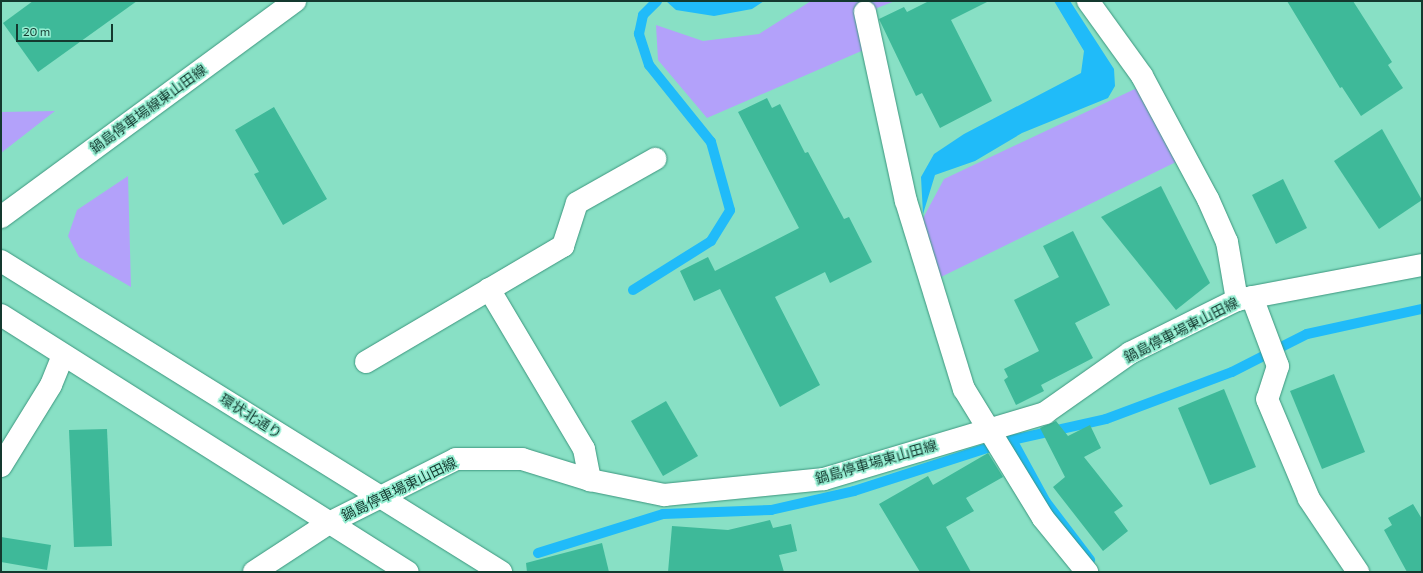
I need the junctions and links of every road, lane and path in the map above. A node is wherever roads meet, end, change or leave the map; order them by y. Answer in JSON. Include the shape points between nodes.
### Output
{"nodes":[{"id":1,"x":295,"y":1,"type":"edge"},
{"id":2,"x":1088,"y":1,"type":"edge"},
{"id":3,"x":865,"y":12,"type":"dead end"},
{"id":4,"x":655,"y":159,"type":"dead end"},
{"id":5,"x":1,"y":217,"type":"edge"},
{"id":6,"x":1,"y":261,"type":"edge"},
{"id":7,"x":1422,"y":265,"type":"edge"},
{"id":8,"x":489,"y":289,"type":"junction"},
{"id":9,"x":1245,"y":298,"type":"junction"},
{"id":10,"x":1,"y":315,"type":"edge"},
{"id":11,"x":63,"y":355,"type":"junction"},
{"id":12,"x":366,"y":362,"type":"dead end"},
{"id":13,"x":989,"y":433,"type":"junction"},
{"id":14,"x":1,"y":466,"type":"edge"},
{"id":15,"x":590,"y":480,"type":"junction"},
{"id":16,"x":382,"y":497,"type":"junction"},
{"id":17,"x":329,"y":523,"type":"junction"},
{"id":18,"x":254,"y":572,"type":"edge"},
{"id":19,"x":408,"y":572,"type":"edge"},
{"id":20,"x":501,"y":572,"type":"edge"},
{"id":21,"x":1088,"y":572,"type":"edge"},
{"id":22,"x":1358,"y":572,"type":"edge"}],
"edges":[{"from":1,"to":5,"type":"main road","name":"鍋島停車場線東山田線"},
{"from":2,"to":9,"type":"main road","via":[[1142,76],[1208,199],[1227,242]]},
{"from":3,"to":13,"type":"main road","via":[[906,201],[964,388]]},
{"from":4,"to":8,"type":"main road","via":[[577,204],[563,246]]},
{"from":6,"to":16,"type":"main road","name":"環状北通り"},
{"from":7,"to":9,"type":"main road","name":"鍋島停車場東山田線"},
{"from":8,"to":12,"type":"main road"},
{"from":8,"to":15,"type":"main road","via":[[584,450]]},
{"from":9,"to":13,"type":"main road","name":"鍋島停車場東山田線","via":[[1130,353],[1045,413]]},
{"from":9,"to":22,"type":"main road","via":[[1268,340],[1278,366],[1267,399],[1309,499]]},
{"from":10,"to":11,"type":"main road"},
{"from":11,"to":14,"type":"main road","via":[[51,385]]},
{"from":11,"to":17,"type":"main road"},
{"from":13,"to":15,"type":"main road","name":"鍋島停車場東山田線","via":[[816,480],[664,495]]},
{"from":13,"to":21,"type":"main road","via":[[1043,518]]},
{"from":15,"to":16,"type":"main road","name":"鍋島停車場東山田線","via":[[522,459],[456,458]]},
{"from":16,"to":17,"type":"main road","name":"鍋島停車場東山田線"},
{"from":16,"to":20,"type":"main road","name":"環状北通り"},
{"from":17,"to":18,"type":"main road","name":"鍋島停車場東山田線"},
{"from":17,"to":19,"type":"main road"}]}
